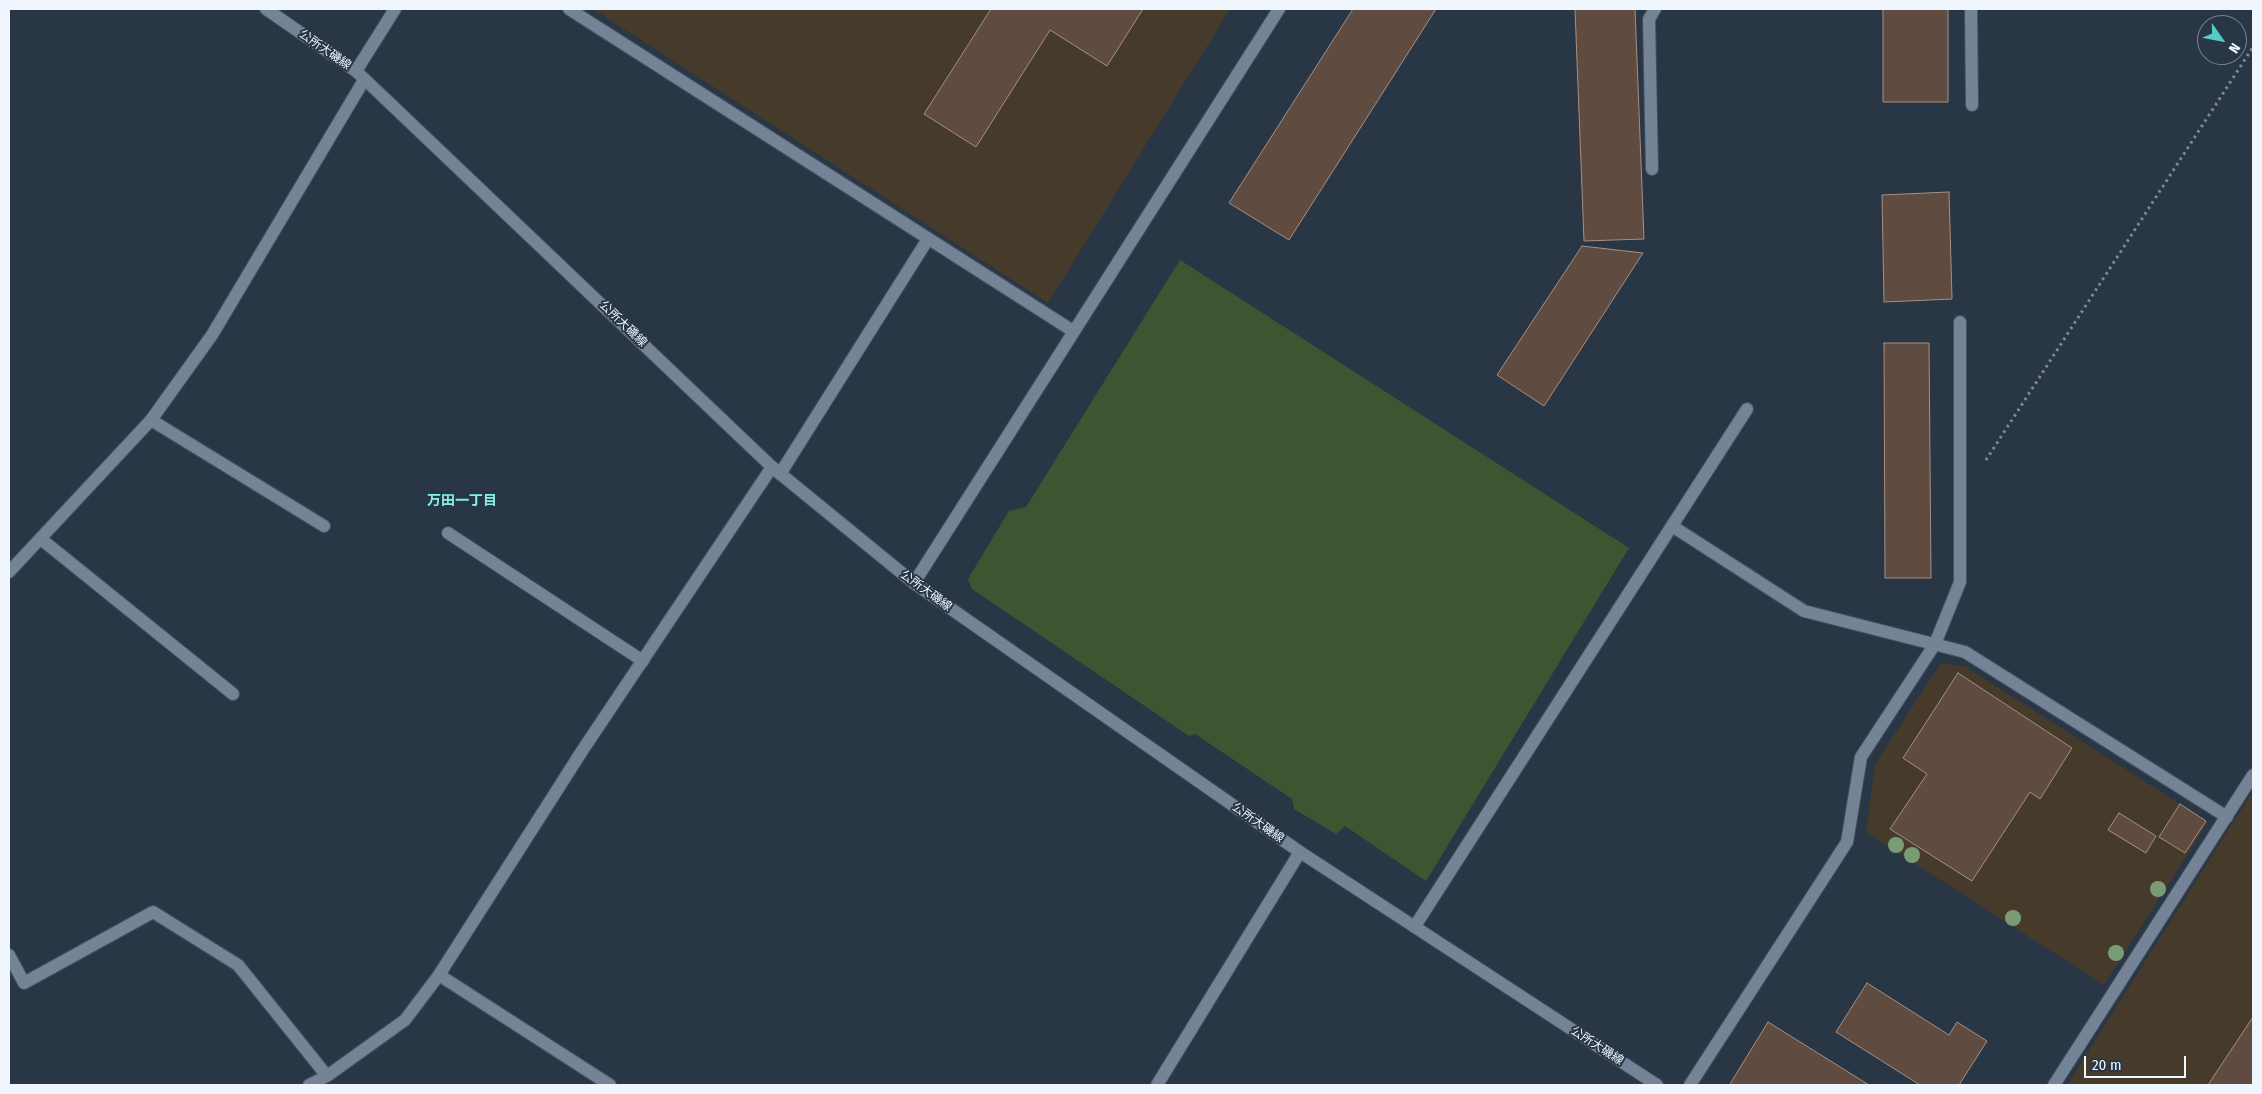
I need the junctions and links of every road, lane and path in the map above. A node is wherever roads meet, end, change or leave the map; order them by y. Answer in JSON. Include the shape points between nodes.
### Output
{"nodes":[{"id":1,"x":266,"y":9,"type":"edge"},
{"id":2,"x":395,"y":9,"type":"edge"},
{"id":3,"x":569,"y":9,"type":"edge"},
{"id":4,"x":1279,"y":9,"type":"edge"},
{"id":5,"x":1655,"y":9,"type":"edge"},
{"id":6,"x":1971,"y":9,"type":"edge"},
{"id":7,"x":2253,"y":47,"type":"edge"},
{"id":8,"x":360,"y":76,"type":"junction"},
{"id":9,"x":1972,"y":105,"type":"dead end"},
{"id":10,"x":1652,"y":169,"type":"dead end"},
{"id":11,"x":928,"y":239,"type":"junction"},
{"id":12,"x":1960,"y":322,"type":"dead end"},
{"id":13,"x":1073,"y":331,"type":"junction"},
{"id":14,"x":1747,"y":409,"type":"dead end"},
{"id":15,"x":151,"y":420,"type":"junction"},
{"id":16,"x":776,"y":471,"type":"junction"},
{"id":17,"x":1960,"y":500,"type":"junction"},
{"id":18,"x":324,"y":526,"type":"dead end"},
{"id":19,"x":1672,"y":526,"type":"junction"},
{"id":20,"x":448,"y":533,"type":"dead end"},
{"id":21,"x":41,"y":538,"type":"junction"},
{"id":22,"x":9,"y":572,"type":"edge"},
{"id":23,"x":914,"y":583,"type":"junction"},
{"id":24,"x":1935,"y":644,"type":"junction"},
{"id":25,"x":643,"y":661,"type":"junction"},
{"id":26,"x":233,"y":694,"type":"dead end"},
{"id":27,"x":2253,"y":776,"type":"edge"},
{"id":28,"x":2227,"y":816,"type":"junction"},
{"id":29,"x":1300,"y":852,"type":"junction"},
{"id":30,"x":1415,"y":926,"type":"junction"},
{"id":31,"x":9,"y":955,"type":"edge"},
{"id":32,"x":439,"y":975,"type":"junction"},
{"id":33,"x":327,"y":1076,"type":"junction"},
{"id":34,"x":309,"y":1085,"type":"edge"},
{"id":35,"x":610,"y":1085,"type":"edge"},
{"id":36,"x":1157,"y":1085,"type":"edge"},
{"id":37,"x":1657,"y":1085,"type":"edge"},
{"id":38,"x":1690,"y":1085,"type":"edge"},
{"id":39,"x":2054,"y":1085,"type":"edge"}],
"edges":[{"from":1,"to":8,"type":"street","name":"公所大磯線"},
{"from":2,"to":8,"type":"street"},
{"from":3,"to":11,"type":"street"},
{"from":4,"to":13,"type":"street"},
{"from":5,"to":10,"type":"street","via":[[1649,19]]},
{"from":6,"to":9,"type":"street"},
{"from":7,"to":17,"type":"path"},
{"from":8,"to":15,"type":"street","via":[[212,335]]},
{"from":8,"to":16,"type":"street","name":"公所大磯線"},
{"from":11,"to":13,"type":"street"},
{"from":11,"to":16,"type":"street"},
{"from":12,"to":17,"type":"street"},
{"from":13,"to":23,"type":"street"},
{"from":14,"to":19,"type":"street"},
{"from":15,"to":18,"type":"street"},
{"from":15,"to":21,"type":"street"},
{"from":16,"to":23,"type":"street","name":"公所大磯線"},
{"from":16,"to":25,"type":"street"},
{"from":17,"to":24,"type":"street","via":[[1960,582]]},
{"from":19,"to":24,"type":"street","via":[[1804,611]]},
{"from":19,"to":30,"type":"street"},
{"from":20,"to":25,"type":"street"},
{"from":21,"to":22,"type":"street"},
{"from":21,"to":26,"type":"street"},
{"from":23,"to":29,"type":"street","name":"公所大磯線"},
{"from":24,"to":28,"type":"street","via":[[1965,652]]},
{"from":24,"to":38,"type":"street","via":[[1861,757],[1847,842]]},
{"from":25,"to":32,"type":"street","via":[[582,750]]},
{"from":27,"to":28,"type":"street"},
{"from":28,"to":39,"type":"street"},
{"from":29,"to":30,"type":"street","name":"公所大磯線"},
{"from":29,"to":36,"type":"street"},
{"from":30,"to":37,"type":"street","name":"公所大磯線"},
{"from":31,"to":33,"type":"street","via":[[24,983],[153,912],[238,966]]},
{"from":32,"to":33,"type":"street","via":[[405,1020]]},
{"from":32,"to":35,"type":"street"},
{"from":33,"to":34,"type":"street"}]}
